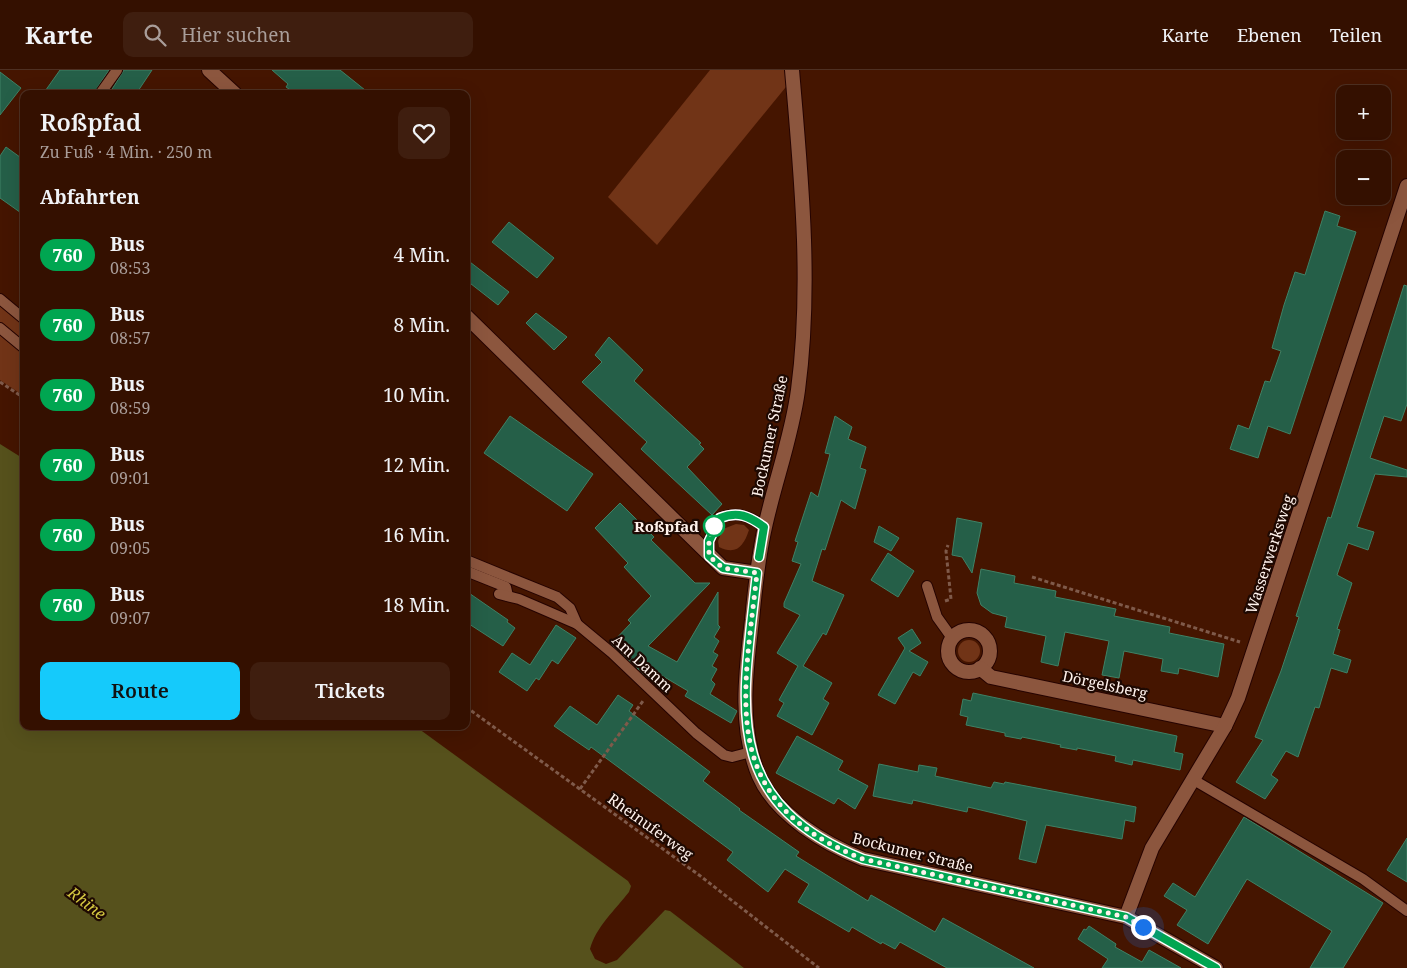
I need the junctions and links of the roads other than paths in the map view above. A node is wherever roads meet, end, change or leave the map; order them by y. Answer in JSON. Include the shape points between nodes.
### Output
{"nodes":[{"id":1,"x":117,"y":70,"type":"edge"},
{"id":2,"x":209,"y":70,"type":"edge"},
{"id":3,"x":795,"y":71,"type":"edge"},
{"id":4,"x":103,"y":90,"type":"edge"},
{"id":5,"x":231,"y":90,"type":"edge"},
{"id":6,"x":1407,"y":186,"type":"edge"},
{"id":7,"x":0,"y":299,"type":"edge"},
{"id":8,"x":20,"y":316,"type":"edge"},
{"id":9,"x":470,"y":320,"type":"edge"},
{"id":10,"x":0,"y":328,"type":"edge"},
{"id":11,"x":20,"y":345,"type":"edge"},
{"id":12,"x":764,"y":527,"type":"junction"},
{"id":13,"x":709,"y":556,"type":"junction"},
{"id":14,"x":470,"y":562,"type":"edge"},
{"id":15,"x":470,"y":573,"type":"edge"},
{"id":16,"x":757,"y":573,"type":"junction"},
{"id":17,"x":927,"y":586,"type":"dead end"},
{"id":18,"x":577,"y":624,"type":"junction"},
{"id":19,"x":952,"y":638,"type":"junction"},
{"id":20,"x":980,"y":668,"type":"junction"},
{"id":21,"x":1225,"y":726,"type":"junction"},
{"id":22,"x":751,"y":752,"type":"junction"},
{"id":23,"x":1192,"y":779,"type":"junction"},
{"id":24,"x":1407,"y":911,"type":"edge"},
{"id":25,"x":1126,"y":917,"type":"junction"},
{"id":26,"x":1216,"y":968,"type":"edge"}],
"edges":[{"from":1,"to":4,"type":"lane"},
{"from":2,"to":5,"type":"street"},
{"from":3,"to":12,"type":"street","name":"Bockumer Straße","via":[[803,226],[802,346],[798,391]]},
{"from":6,"to":21,"type":"street","name":"Wasserwerksweg","via":[[1238,698]]},
{"from":7,"to":8,"type":"lane"},
{"from":9,"to":13,"type":"street"},
{"from":10,"to":11,"type":"lane"},
{"from":12,"to":13,"type":"lane","via":[[749,516],[732,514],[720,518],[709,541]]},
{"from":12,"to":16,"type":"street","name":"Bockumer Straße"},
{"from":13,"to":16,"type":"street","via":[[723,568]]},
{"from":14,"to":18,"type":"lane","via":[[557,597],[570,608]]},
{"from":15,"to":18,"type":"lane","name":"Am Damm","via":[[506,588],[503,595]]},
{"from":16,"to":22,"type":"street","name":"Bockumer Straße","via":[[745,676],[746,724]]},
{"from":17,"to":19,"type":"lane","via":[[937,617]]},
{"from":18,"to":22,"type":"lane","name":"Am Damm","via":[[724,755],[732,757]]},
{"from":19,"to":20,"type":"street","name":"Dörgelsberg","via":[[948,653],[954,665],[966,672]]},
{"from":19,"to":20,"type":"street","via":[[965,630],[982,635],[990,649],[989,657]]},
{"from":20,"to":21,"type":"street","name":"Dörgelsberg","via":[[992,677]]},
{"from":21,"to":23,"type":"street","name":"Wasserwerksweg"},
{"from":22,"to":25,"type":"street","name":"Bockumer Straße","via":[[760,777],[770,792],[802,827],[833,847],[863,859]]},
{"from":23,"to":24,"type":"lane","via":[[1363,879]]},
{"from":23,"to":25,"type":"street","name":"Wasserwerksweg","via":[[1152,848]]},
{"from":25,"to":26,"type":"street","name":"Bockumer Straße"}]}
